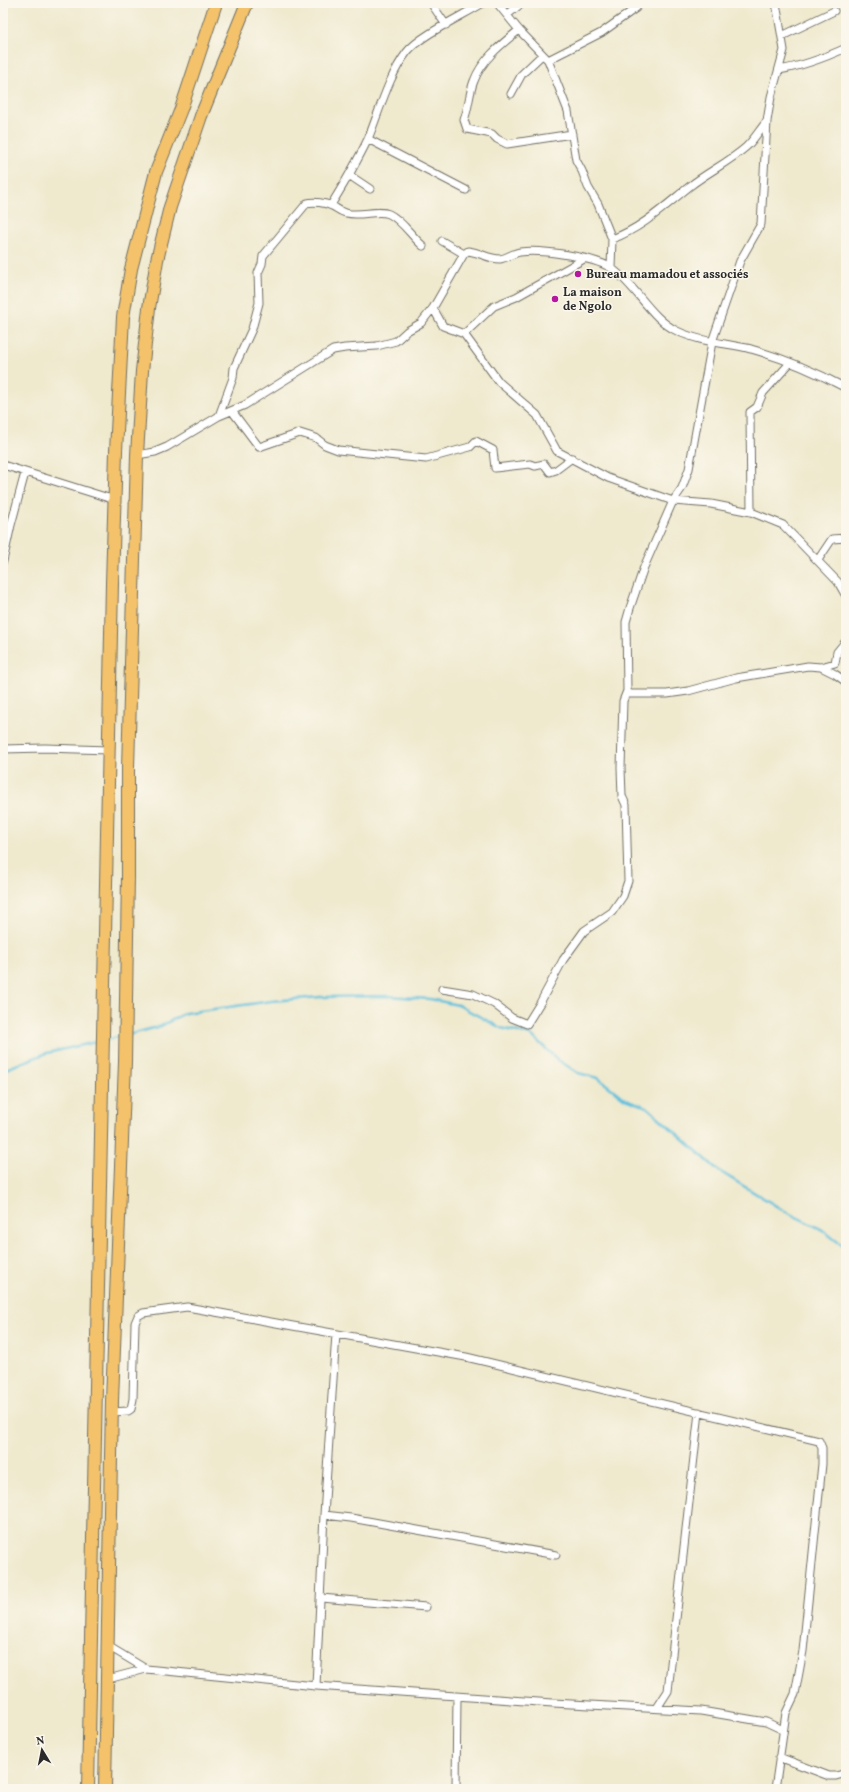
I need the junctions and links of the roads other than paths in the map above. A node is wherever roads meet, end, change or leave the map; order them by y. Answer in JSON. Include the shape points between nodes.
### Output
{"nodes":[{"id":1,"x":216,"y":3,"type":"edge"},
{"id":2,"x":248,"y":3,"type":"edge"},
{"id":3,"x":431,"y":3,"type":"edge"},
{"id":4,"x":483,"y":3,"type":"edge"},
{"id":5,"x":497,"y":3,"type":"edge"},
{"id":6,"x":522,"y":3,"type":"edge"},
{"id":7,"x":776,"y":3,"type":"edge"},
{"id":8,"x":636,"y":8,"type":"dead end"},
{"id":9,"x":834,"y":11,"type":"dead end"},
{"id":10,"x":507,"y":15,"type":"junction"},
{"id":11,"x":446,"y":25,"type":"junction"},
{"id":12,"x":518,"y":30,"type":"junction"},
{"id":13,"x":782,"y":36,"type":"junction"},
{"id":14,"x":846,"y":48,"type":"edge"},
{"id":15,"x":542,"y":55,"type":"junction"},
{"id":16,"x":548,"y":60,"type":"junction"},
{"id":17,"x":779,"y":70,"type":"junction"},
{"id":18,"x":511,"y":94,"type":"dead end"},
{"id":19,"x":767,"y":121,"type":"junction"},
{"id":20,"x":572,"y":134,"type":"junction"},
{"id":21,"x":368,"y":139,"type":"junction"},
{"id":22,"x":349,"y":176,"type":"junction"},
{"id":23,"x":370,"y":189,"type":"dead end"},
{"id":24,"x":466,"y":190,"type":"dead end"},
{"id":25,"x":331,"y":206,"type":"junction"},
{"id":26,"x":612,"y":239,"type":"junction"},
{"id":27,"x":442,"y":240,"type":"dead end"},
{"id":28,"x":423,"y":246,"type":"dead end"},
{"id":29,"x":505,"y":250,"type":"dead end"},
{"id":30,"x":464,"y":254,"type":"junction"},
{"id":31,"x":501,"y":259,"type":"junction"},
{"id":32,"x":584,"y":259,"type":"junction"},
{"id":33,"x":611,"y":268,"type":"junction"},
{"id":34,"x":433,"y":308,"type":"junction"},
{"id":35,"x":464,"y":334,"type":"junction"},
{"id":36,"x":712,"y":342,"type":"junction"},
{"id":37,"x":790,"y":363,"type":"junction"},
{"id":38,"x":846,"y":388,"type":"edge"},
{"id":39,"x":232,"y":411,"type":"junction"},
{"id":40,"x":219,"y":416,"type":"junction"},
{"id":41,"x":137,"y":455,"type":"junction"},
{"id":42,"x":572,"y":458,"type":"junction"},
{"id":43,"x":3,"y":465,"type":"edge"},
{"id":44,"x":25,"y":473,"type":"junction"},
{"id":45,"x":115,"y":500,"type":"junction"},
{"id":46,"x":673,"y":501,"type":"junction"},
{"id":47,"x":751,"y":512,"type":"junction"},
{"id":48,"x":3,"y":524,"type":"edge"},
{"id":49,"x":11,"y":525,"type":"junction"},
{"id":50,"x":846,"y":538,"type":"edge"},
{"id":51,"x":815,"y":558,"type":"junction"},
{"id":52,"x":3,"y":561,"type":"edge"},
{"id":53,"x":846,"y":596,"type":"edge"},
{"id":54,"x":846,"y":641,"type":"edge"},
{"id":55,"x":821,"y":667,"type":"junction"},
{"id":56,"x":846,"y":682,"type":"edge"},
{"id":57,"x":627,"y":691,"type":"junction"},
{"id":58,"x":3,"y":749,"type":"edge"},
{"id":59,"x":109,"y":750,"type":"junction"},
{"id":60,"x":442,"y":989,"type":"dead end"},
{"id":61,"x":336,"y":1334,"type":"junction"},
{"id":62,"x":112,"y":1412,"type":"junction"},
{"id":63,"x":699,"y":1412,"type":"junction"},
{"id":64,"x":324,"y":1515,"type":"junction"},
{"id":65,"x":556,"y":1555,"type":"dead end"},
{"id":66,"x":321,"y":1598,"type":"junction"},
{"id":67,"x":426,"y":1607,"type":"dead end"},
{"id":68,"x":108,"y":1646,"type":"junction"},
{"id":69,"x":146,"y":1669,"type":"junction"},
{"id":70,"x":108,"y":1679,"type":"junction"},
{"id":71,"x":316,"y":1686,"type":"junction"},
{"id":72,"x":457,"y":1696,"type":"junction"},
{"id":73,"x":657,"y":1708,"type":"junction"},
{"id":74,"x":783,"y":1730,"type":"junction"},
{"id":75,"x":779,"y":1757,"type":"junction"},
{"id":76,"x":846,"y":1772,"type":"edge"},
{"id":77,"x":88,"y":1789,"type":"edge"},
{"id":78,"x":105,"y":1789,"type":"edge"},
{"id":79,"x":456,"y":1789,"type":"edge"},
{"id":80,"x":774,"y":1789,"type":"edge"}],
"edges":[{"from":1,"to":45,"type":"highway","via":[[181,109],[156,172],[131,269],[123,317]]},
{"from":2,"to":41,"type":"highway","via":[[188,150],[166,222],[149,308]]},
{"from":3,"to":11,"type":"street"},
{"from":4,"to":11,"type":"street"},
{"from":5,"to":10,"type":"street"},
{"from":6,"to":10,"type":"street"},
{"from":7,"to":13,"type":"street"},
{"from":8,"to":16,"type":"street","via":[[601,33]]},
{"from":9,"to":13,"type":"street"},
{"from":10,"to":12,"type":"street"},
{"from":11,"to":21,"type":"street","via":[[422,39],[407,52],[392,78]]},
{"from":12,"to":15,"type":"street"},
{"from":12,"to":20,"type":"street","via":[[493,52],[478,70],[464,120],[467,129],[492,134],[507,144]]},
{"from":13,"to":17,"type":"street","via":[[784,50]]},
{"from":14,"to":17,"type":"street","via":[[803,65]]},
{"from":15,"to":16,"type":"street"},
{"from":15,"to":18,"type":"street","via":[[522,74]]},
{"from":16,"to":20,"type":"street","via":[[568,111]]},
{"from":17,"to":19,"type":"street"},
{"from":19,"to":26,"type":"street","via":[[747,146],[690,185],[642,224]]},
{"from":19,"to":36,"type":"street","via":[[761,224],[740,261]]},
{"from":20,"to":26,"type":"street","via":[[576,160]]},
{"from":21,"to":22,"type":"street"},
{"from":21,"to":24,"type":"street"},
{"from":22,"to":23,"type":"street"},
{"from":22,"to":25,"type":"street"},
{"from":25,"to":28,"type":"street","via":[[346,213],[388,214]]},
{"from":25,"to":40,"type":"street","via":[[307,203],[263,256],[258,273],[259,303],[252,329],[234,368],[233,378]]},
{"from":26,"to":33,"type":"street"},
{"from":27,"to":30,"type":"street"},
{"from":29,"to":31,"type":"street"},
{"from":30,"to":31,"type":"street","via":[[468,250]]},
{"from":30,"to":34,"type":"street"},
{"from":31,"to":32,"type":"street","via":[[513,253],[548,252]]},
{"from":32,"to":33,"type":"street"},
{"from":32,"to":35,"type":"street","via":[[516,297],[494,306]]},
{"from":33,"to":36,"type":"street","via":[[661,319],[677,331]]},
{"from":34,"to":35,"type":"street","via":[[443,326]]},
{"from":34,"to":39,"type":"street","via":[[421,322],[396,342],[325,353],[260,396]]},
{"from":35,"to":42,"type":"street","via":[[499,382],[537,414],[557,451]]},
{"from":36,"to":37,"type":"street","via":[[750,349]]},
{"from":36,"to":46,"type":"street","via":[[689,469],[682,488]]},
{"from":37,"to":38,"type":"street"},
{"from":37,"to":47,"type":"street","via":[[763,393],[757,407],[750,412]]},
{"from":39,"to":40,"type":"street"},
{"from":39,"to":42,"type":"street","via":[[257,446],[262,448],[300,433],[338,450],[426,459],[470,447],[476,441],[493,450],[495,468],[544,464],[550,472]]},
{"from":40,"to":41,"type":"street","via":[[167,447]]},
{"from":41,"to":62,"type":"highway","via":[[128,768],[124,1062]]},
{"from":42,"to":46,"type":"street","via":[[608,478]]},
{"from":43,"to":44,"type":"street"},
{"from":44,"to":45,"type":"street"},
{"from":44,"to":49,"type":"street"},
{"from":45,"to":59,"type":"highway"},
{"from":46,"to":47,"type":"street","via":[[711,504]]},
{"from":46,"to":57,"type":"street","via":[[644,566],[628,615]]},
{"from":47,"to":51,"type":"street","via":[[783,525]]},
{"from":48,"to":49,"type":"street"},
{"from":49,"to":52,"type":"street"},
{"from":50,"to":51,"type":"street","via":[[832,539]]},
{"from":51,"to":53,"type":"street","via":[[838,582]]},
{"from":54,"to":55,"type":"street","via":[[837,652],[835,663]]},
{"from":55,"to":56,"type":"street"},
{"from":55,"to":57,"type":"street","via":[[808,666],[736,678],[674,693],[630,694]]},
{"from":57,"to":60,"type":"street","via":[[623,701],[621,768],[622,796],[626,805],[628,881],[623,896],[612,912],[584,931],[563,960],[527,1024],[512,1018],[494,1004],[473,994]]},
{"from":58,"to":59,"type":"street"},
{"from":59,"to":77,"type":"highway"},
{"from":61,"to":62,"type":"street","via":[[187,1307],[142,1313],[136,1323],[131,1409]]},
{"from":61,"to":63,"type":"street","via":[[466,1356]]},
{"from":61,"to":64,"type":"street"},
{"from":62,"to":68,"type":"highway"},
{"from":63,"to":73,"type":"street","via":[[668,1691]]},
{"from":63,"to":74,"type":"street","via":[[819,1441],[822,1448],[803,1651],[795,1694],[786,1714]]},
{"from":64,"to":65,"type":"street"},
{"from":64,"to":66,"type":"street"},
{"from":66,"to":67,"type":"street"},
{"from":66,"to":71,"type":"street"},
{"from":68,"to":69,"type":"street"},
{"from":68,"to":70,"type":"highway"},
{"from":69,"to":70,"type":"street"},
{"from":69,"to":71,"type":"street"},
{"from":70,"to":78,"type":"highway"},
{"from":71,"to":72,"type":"street"},
{"from":72,"to":73,"type":"street"},
{"from":72,"to":79,"type":"street"},
{"from":73,"to":74,"type":"street","via":[[701,1711],[766,1722]]},
{"from":74,"to":75,"type":"street"},
{"from":75,"to":76,"type":"street","via":[[829,1776]]},
{"from":75,"to":80,"type":"street"}]}
